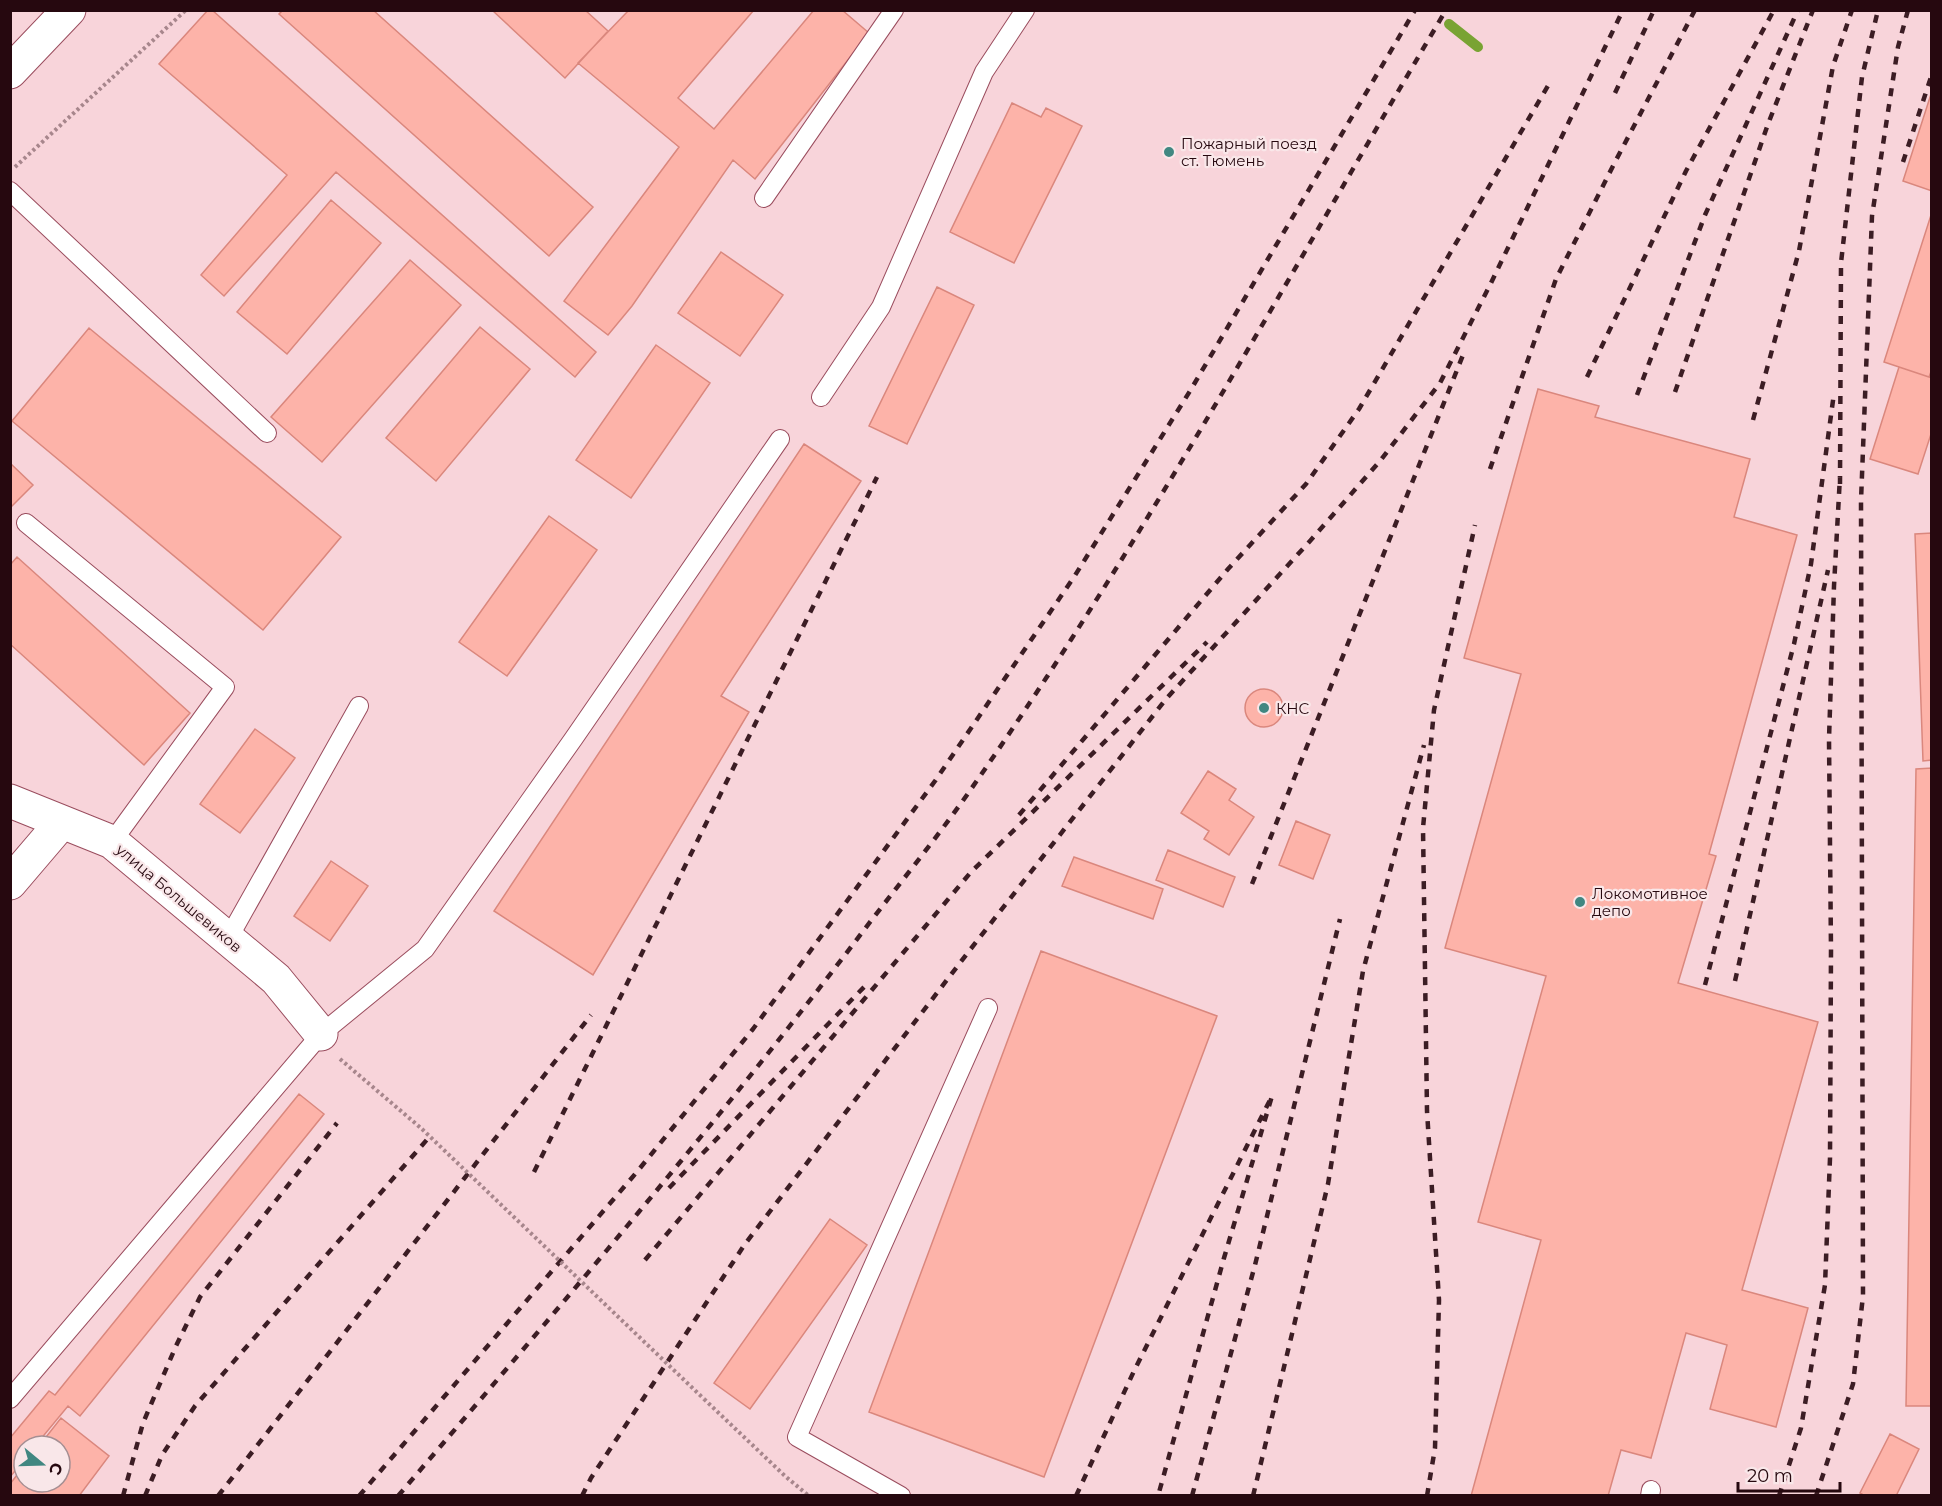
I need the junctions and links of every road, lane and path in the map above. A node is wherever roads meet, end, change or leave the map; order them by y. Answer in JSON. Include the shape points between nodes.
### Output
{"nodes":[{"id":1,"x":69,"y":10,"type":"edge"},
{"id":2,"x":186,"y":10,"type":"edge"},
{"id":3,"x":894,"y":10,"type":"edge"},
{"id":4,"x":1025,"y":10,"type":"edge"},
{"id":5,"x":10,"y":72,"type":"edge"},
{"id":6,"x":10,"y":171,"type":"edge"},
{"id":7,"x":10,"y":191,"type":"edge"},
{"id":8,"x":764,"y":198,"type":"dead end"},
{"id":9,"x":821,"y":397,"type":"dead end"},
{"id":10,"x":267,"y":433,"type":"dead end"},
{"id":11,"x":780,"y":439,"type":"dead end"},
{"id":12,"x":26,"y":523,"type":"dead end"},
{"id":13,"x":359,"y":706,"type":"dead end"},
{"id":14,"x":10,"y":801,"type":"edge"},
{"id":15,"x":62,"y":822,"type":"junction"},
{"id":16,"x":112,"y":842,"type":"junction"},
{"id":17,"x":10,"y":883,"type":"edge"},
{"id":18,"x":228,"y":939,"type":"junction"},
{"id":19,"x":988,"y":1008,"type":"dead end"},
{"id":20,"x":330,"y":1047,"type":"junction"},
{"id":21,"x":10,"y":1399,"type":"edge"},
{"id":22,"x":809,"y":1496,"type":"edge"},
{"id":23,"x":901,"y":1496,"type":"edge"}],
"edges":[{"from":1,"to":5,"type":"street"},
{"from":2,"to":6,"type":"path"},
{"from":3,"to":8,"type":"lane"},
{"from":4,"to":9,"type":"lane","via":[[984,72],[881,307]]},
{"from":7,"to":10,"type":"lane"},
{"from":11,"to":20,"type":"lane","via":[[425,949]]},
{"from":12,"to":16,"type":"lane","via":[[225,687]]},
{"from":13,"to":18,"type":"lane"},
{"from":14,"to":15,"type":"street","name":"улица Большевиков"},
{"from":15,"to":16,"type":"street","name":"улица Большевиков"},
{"from":15,"to":17,"type":"street"},
{"from":16,"to":18,"type":"street","name":"улица Большевиков"},
{"from":18,"to":20,"type":"street","name":"улица Большевиков","via":[[276,979]]},
{"from":19,"to":23,"type":"lane","via":[[797,1437]]},
{"from":20,"to":21,"type":"lane"},
{"from":20,"to":22,"type":"path","bridge":true,"via":[[422,1129]]}]}
